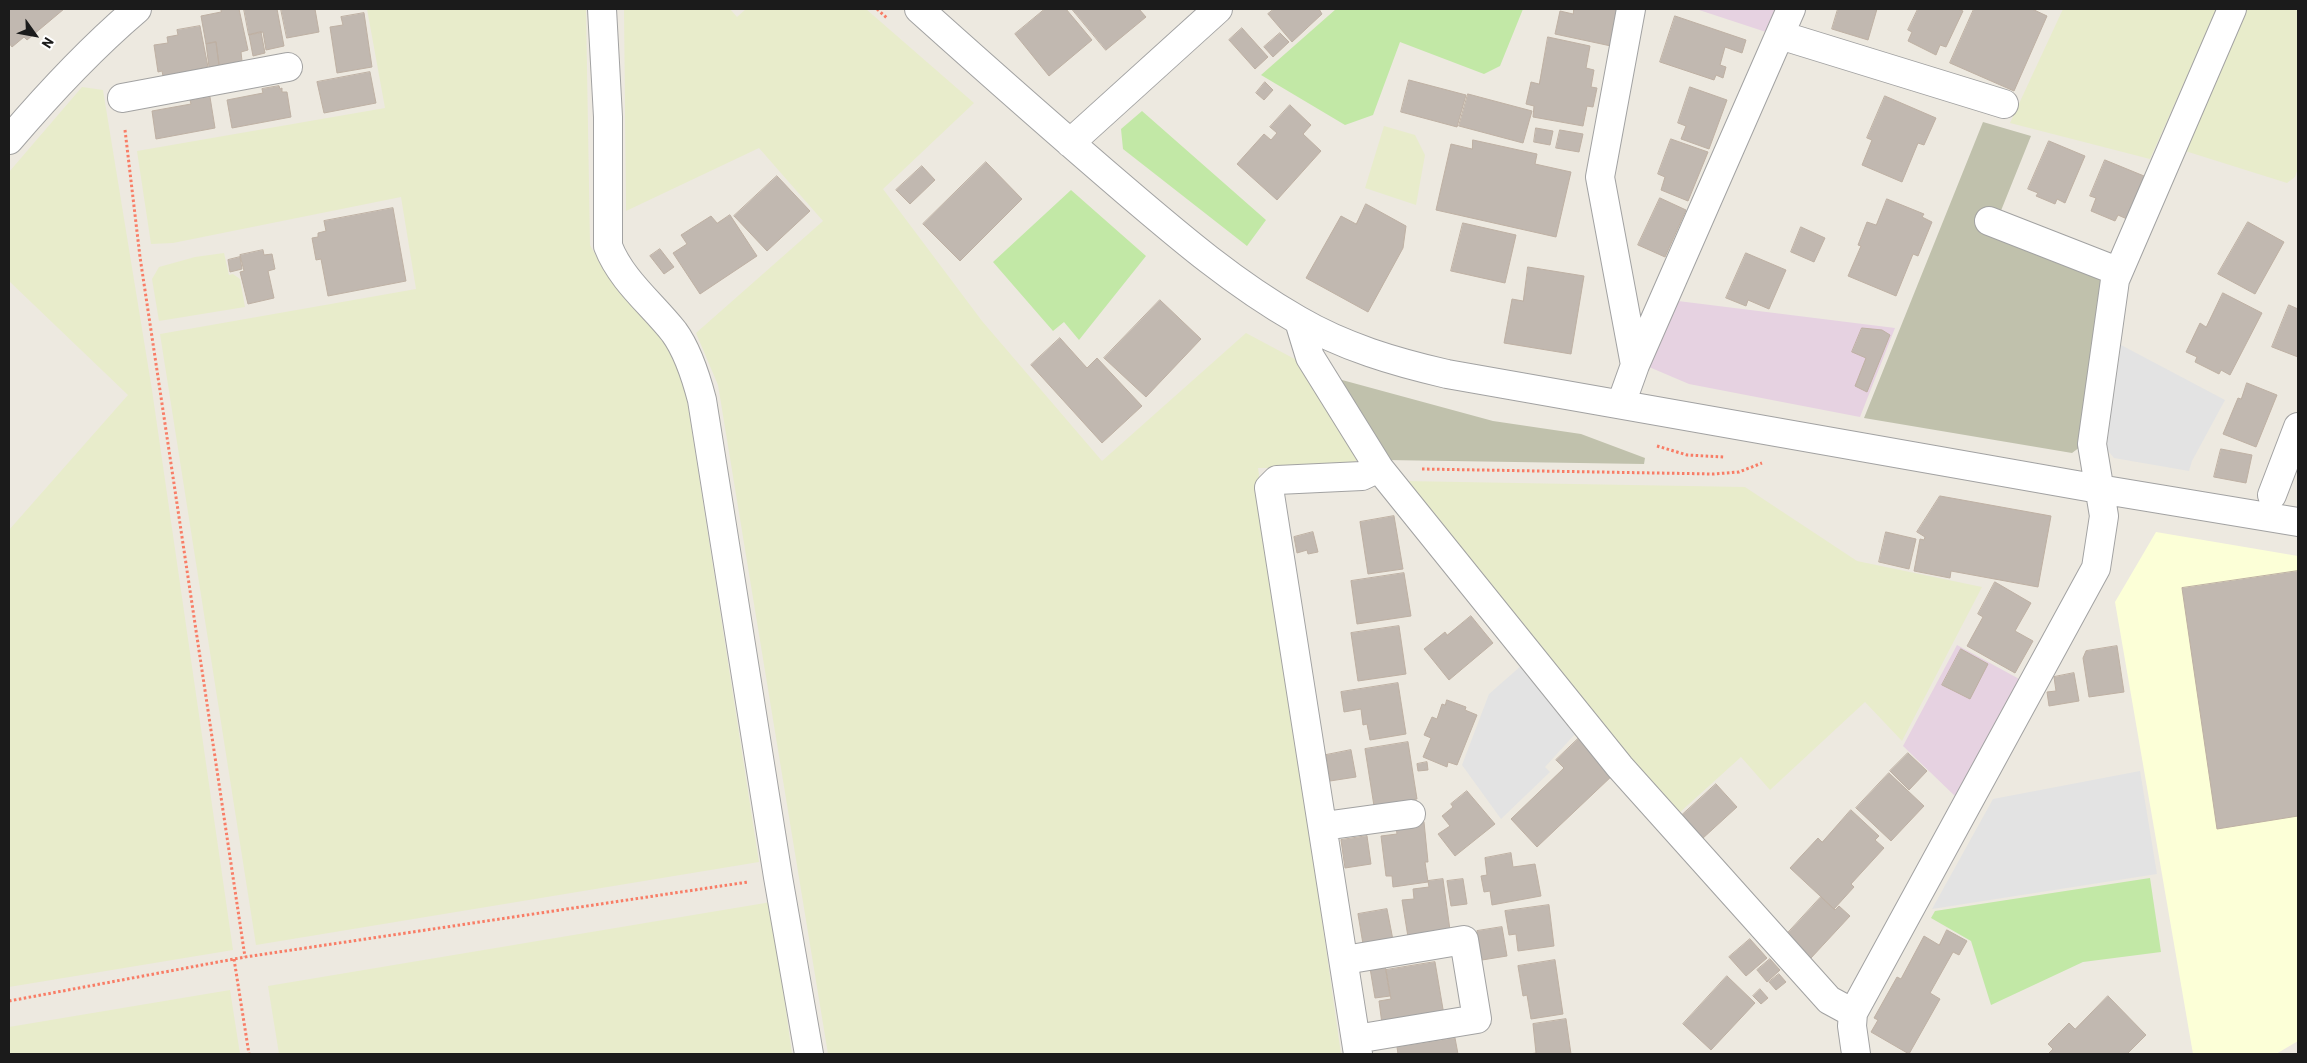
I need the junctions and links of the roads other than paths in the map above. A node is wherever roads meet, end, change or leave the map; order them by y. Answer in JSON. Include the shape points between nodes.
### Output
{"nodes":[{"id":1,"x":137,"y":9,"type":"edge"},
{"id":2,"x":602,"y":9,"type":"edge"},
{"id":3,"x":918,"y":9,"type":"edge"},
{"id":4,"x":1218,"y":9,"type":"edge"},
{"id":5,"x":1631,"y":9,"type":"edge"},
{"id":6,"x":1791,"y":9,"type":"edge"},
{"id":7,"x":2232,"y":9,"type":"edge"},
{"id":8,"x":1780,"y":35,"type":"junction"},
{"id":9,"x":288,"y":67,"type":"dead end"},
{"id":10,"x":122,"y":98,"type":"road end"},
{"id":11,"x":2004,"y":104,"type":"dead end"},
{"id":12,"x":9,"y":140,"type":"edge"},
{"id":13,"x":1070,"y":144,"type":"junction"},
{"id":14,"x":1989,"y":221,"type":"dead end"},
{"id":15,"x":2117,"y":271,"type":"junction"},
{"id":16,"x":1299,"y":321,"type":"junction"},
{"id":17,"x":1635,"y":365,"type":"junction"},
{"id":18,"x":1621,"y":404,"type":"junction"},
{"id":19,"x":2298,"y":427,"type":"edge"},
{"id":20,"x":1379,"y":468,"type":"junction"},
{"id":21,"x":2099,"y":490,"type":"junction"},
{"id":22,"x":2272,"y":495,"type":"dead end"},
{"id":23,"x":2298,"y":522,"type":"edge"},
{"id":24,"x":1411,"y":814,"type":"dead end"},
{"id":25,"x":1324,"y":826,"type":"junction"},
{"id":26,"x":1345,"y":960,"type":"junction"},
{"id":27,"x":1853,"y":1013,"type":"junction"},
{"id":28,"x":1357,"y":1047,"type":"edge"},
{"id":29,"x":809,"y":1054,"type":"edge"},
{"id":30,"x":1856,"y":1054,"type":"edge"}],
"edges":[{"from":1,"to":12,"type":"street","via":[[52,90]]},
{"from":2,"to":29,"type":"street","via":[[608,117],[608,246],[615,263],[675,334],[698,384]]},
{"from":3,"to":13,"type":"street"},
{"from":4,"to":13,"type":"street"},
{"from":5,"to":17,"type":"street","via":[[1600,177]]},
{"from":6,"to":8,"type":"street"},
{"from":7,"to":15,"type":"street"},
{"from":8,"to":11,"type":"street"},
{"from":8,"to":17,"type":"street"},
{"from":9,"to":10,"type":"street"},
{"from":13,"to":16,"type":"street","via":[[1197,251]]},
{"from":14,"to":15,"type":"street"},
{"from":15,"to":21,"type":"street","via":[[2092,444]]},
{"from":16,"to":18,"type":"street","via":[[1352,346],[1397,362],[1447,374]]},
{"from":16,"to":20,"type":"street","via":[[1310,357]]},
{"from":17,"to":18,"type":"street"},
{"from":18,"to":21,"type":"street"},
{"from":19,"to":22,"type":"street"},
{"from":20,"to":25,"type":"street","via":[[1362,476],[1277,480],[1269,488]]},
{"from":20,"to":27,"type":"street","via":[[1620,766],[1829,1000]]},
{"from":21,"to":23,"type":"street"},
{"from":21,"to":27,"type":"street","via":[[2104,516],[2096,568]]},
{"from":24,"to":25,"type":"street"},
{"from":25,"to":26,"type":"street"},
{"from":26,"to":28,"type":"street"},
{"from":26,"to":28,"type":"street","via":[[1464,940],[1477,1020]]},
{"from":27,"to":30,"type":"street"}]}
